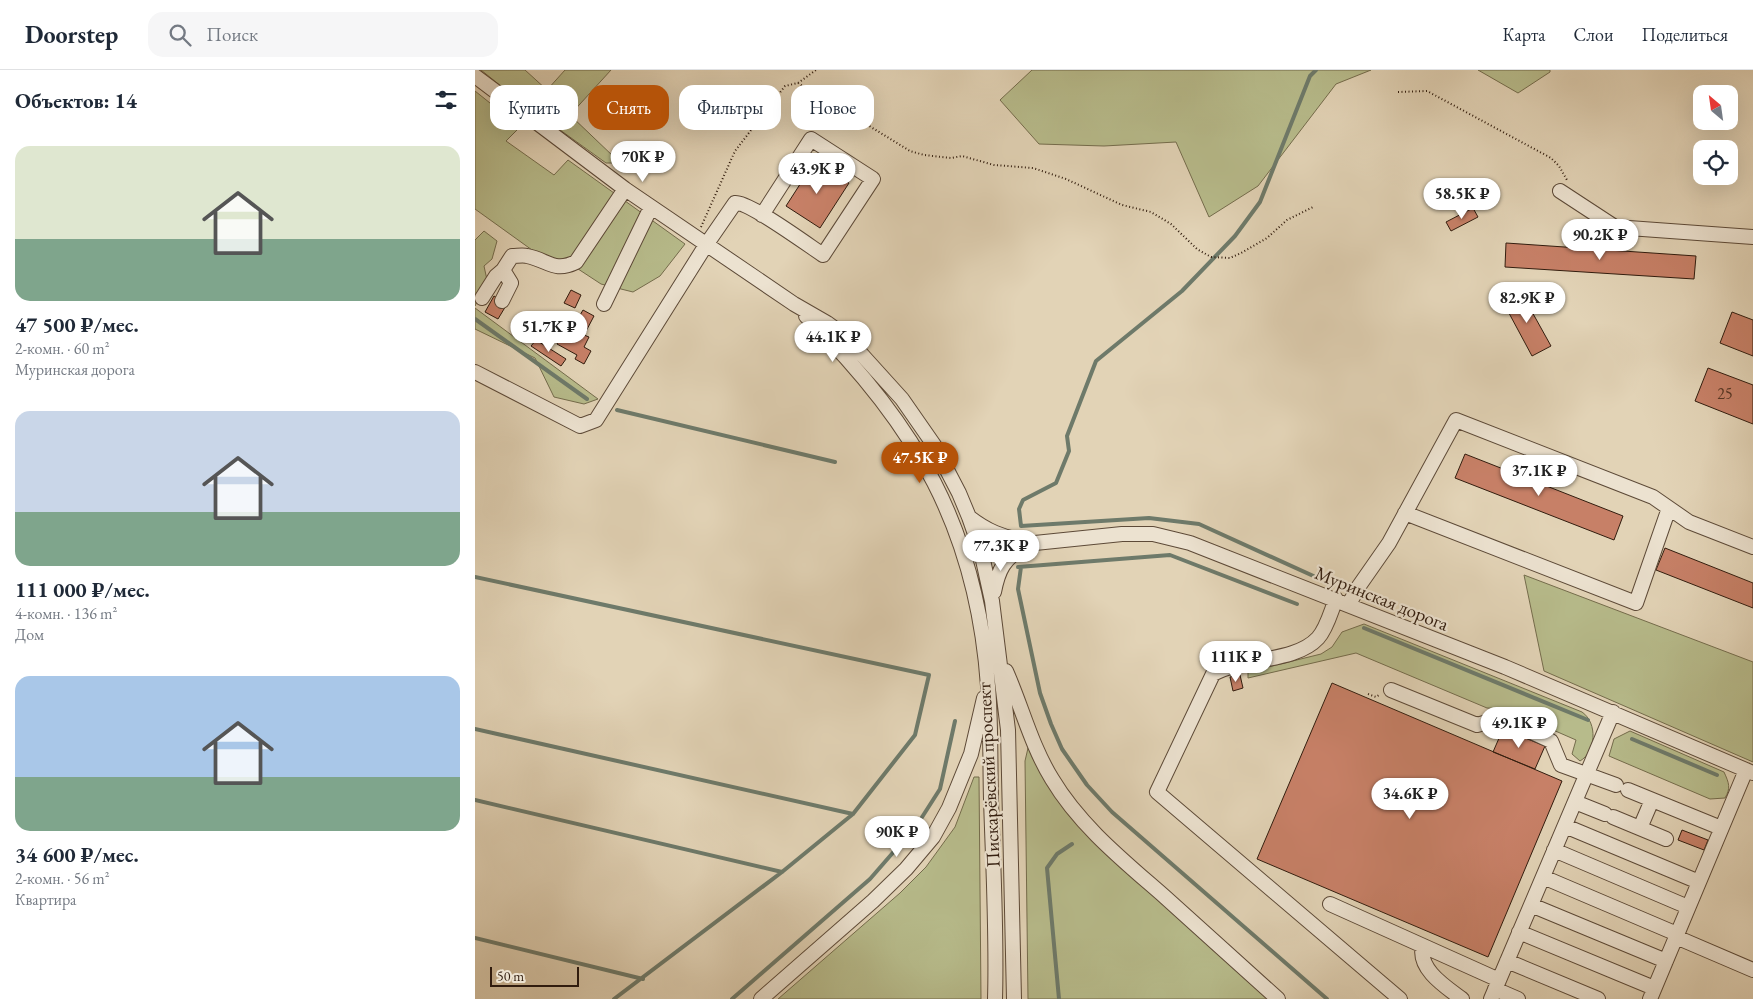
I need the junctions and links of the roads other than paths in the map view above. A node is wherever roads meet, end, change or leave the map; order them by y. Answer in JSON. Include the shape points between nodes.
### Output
{"nodes":[{"id":1,"x":475,"y":76,"type":"edge"},
{"id":2,"x":625,"y":189,"type":"junction"},
{"id":3,"x":1565,"y":195,"type":"road end"},
{"id":4,"x":651,"y":206,"type":"junction"},
{"id":5,"x":762,"y":215,"type":"junction"},
{"id":6,"x":1753,"y":237,"type":"edge"},
{"id":7,"x":701,"y":242,"type":"junction"},
{"id":8,"x":503,"y":270,"type":"junction"},
{"id":9,"x":482,"y":298,"type":"dead end"},
{"id":10,"x":503,"y":301,"type":"dead end"},
{"id":11,"x":604,"y":304,"type":"dead end"},
{"id":12,"x":794,"y":304,"type":"junction"},
{"id":13,"x":475,"y":372,"type":"edge"},
{"id":14,"x":1669,"y":508,"type":"junction"},
{"id":15,"x":1405,"y":514,"type":"junction"},
{"id":16,"x":969,"y":517,"type":"junction"},
{"id":17,"x":1035,"y":543,"type":"junction"},
{"id":18,"x":1753,"y":547,"type":"edge"},
{"id":19,"x":981,"y":551,"type":"junction"},
{"id":20,"x":965,"y":555,"type":"junction"},
{"id":21,"x":992,"y":601,"type":"junction"},
{"id":22,"x":1343,"y":602,"type":"junction"},
{"id":23,"x":1001,"y":660,"type":"junction"},
{"id":24,"x":988,"y":686,"type":"junction"},
{"id":25,"x":1391,"y":690,"type":"dead end"},
{"id":26,"x":1613,"y":712,"type":"junction"},
{"id":27,"x":1749,"y":772,"type":"edge"},
{"id":28,"x":1587,"y":773,"type":"junction"},
{"id":29,"x":1652,"y":800,"type":"junction"},
{"id":30,"x":1575,"y":802,"type":"junction"},
{"id":31,"x":1565,"y":826,"type":"junction"},
{"id":32,"x":1640,"y":828,"type":"junction"},
{"id":33,"x":1721,"y":828,"type":"junction"},
{"id":34,"x":1666,"y":839,"type":"dead end"},
{"id":35,"x":1554,"y":850,"type":"junction"},
{"id":36,"x":1543,"y":877,"type":"junction"},
{"id":37,"x":1699,"y":882,"type":"junction"},
{"id":38,"x":1330,"y":904,"type":"dead end"},
{"id":39,"x":1531,"y":904,"type":"junction"},
{"id":40,"x":1688,"y":907,"type":"junction"},
{"id":41,"x":1519,"y":932,"type":"junction"},
{"id":42,"x":1676,"y":935,"type":"junction"},
{"id":43,"x":1423,"y":946,"type":"junction"},
{"id":44,"x":1507,"y":961,"type":"junction"},
{"id":45,"x":1666,"y":961,"type":"junction"},
{"id":46,"x":1753,"y":970,"type":"edge"},
{"id":47,"x":1495,"y":989,"type":"edge"},
{"id":48,"x":1652,"y":994,"type":"edge"},
{"id":49,"x":761,"y":999,"type":"edge"},
{"id":50,"x":995,"y":999,"type":"edge"},
{"id":51,"x":1014,"y":999,"type":"edge"},
{"id":52,"x":1278,"y":999,"type":"edge"},
{"id":53,"x":1400,"y":999,"type":"edge"},
{"id":54,"x":1462,"y":999,"type":"edge"},
{"id":55,"x":1518,"y":999,"type":"edge"},
{"id":56,"x":1598,"y":999,"type":"edge"}],
"edges":[{"from":1,"to":2,"type":"street"},
{"from":2,"to":4,"type":"street"},
{"from":2,"to":8,"type":"street","via":[[576,262],[565,267],[527,256],[512,256]]},
{"from":3,"to":6,"type":"street","via":[[1615,227]]},
{"from":4,"to":7,"type":"street"},
{"from":4,"to":11,"type":"street"},
{"from":5,"to":5,"type":"street","via":[[811,139],[873,178],[823,256]]},
{"from":5,"to":7,"type":"street","via":[[741,202],[735,203]]},
{"from":7,"to":12,"type":"street"},
{"from":7,"to":13,"type":"street","via":[[596,420],[589,425],[580,426]]},
{"from":8,"to":9,"type":"street"},
{"from":8,"to":10,"type":"street","via":[[511,283]]},
{"from":12,"to":16,"type":"street","via":[[845,336],[903,399],[940,457]]},
{"from":12,"to":20,"type":"street","via":[[844,353],[905,432],[945,502]]},
{"from":14,"to":15,"type":"street","via":[[1653,497],[1456,420]]},
{"from":14,"to":15,"type":"street","via":[[1637,603]]},
{"from":14,"to":18,"type":"street","via":[[1689,522]]},
{"from":15,"to":22,"type":"street","via":[[1359,586]]},
{"from":16,"to":17,"type":"street","via":[[1002,537]]},
{"from":16,"to":19,"type":"street"},
{"from":17,"to":19,"type":"street","name":"Муринская дорога"},
{"from":17,"to":21,"type":"street","via":[[1005,560],[997,574]]},
{"from":17,"to":22,"type":"street","name":"Муринская дорога","via":[[1153,534],[1189,543]]},
{"from":19,"to":20,"type":"street","name":"Муринская дорога"},
{"from":19,"to":21,"type":"street","name":"Пискарёвский проспект"},
{"from":20,"to":24,"type":"street","name":"Пискарёвский проспект","via":[[980,622]]},
{"from":21,"to":23,"type":"street","name":"Пискарёвский проспект"},
{"from":22,"to":26,"type":"street","name":"Муринская дорога"},
{"from":22,"to":53,"type":"street","via":[[1309,646],[1231,666],[1213,674],[1157,792]]},
{"from":23,"to":51,"type":"street","name":"Пискарёвский проспект","via":[[1008,730]]},
{"from":23,"to":52,"type":"street","via":[[1032,742],[1052,780],[1076,814]]},
{"from":24,"to":49,"type":"street","via":[[971,754],[933,837],[873,901]]},
{"from":24,"to":50,"type":"street","name":"Пискарёвский проспект"},
{"from":25,"to":28,"type":"street","via":[[1477,725],[1501,718],[1551,741],[1561,765]]},
{"from":26,"to":27,"type":"street","name":"Муринская дорога"},
{"from":26,"to":28,"type":"street"},
{"from":27,"to":33,"type":"street"},
{"from":28,"to":29,"type":"street"},
{"from":28,"to":30,"type":"street"},
{"from":29,"to":32,"type":"street"},
{"from":29,"to":33,"type":"street"},
{"from":30,"to":31,"type":"street"},
{"from":30,"to":32,"type":"street"},
{"from":31,"to":35,"type":"street"},
{"from":31,"to":37,"type":"street"},
{"from":32,"to":34,"type":"street"},
{"from":33,"to":37,"type":"street"},
{"from":35,"to":36,"type":"street"},
{"from":35,"to":40,"type":"street"},
{"from":36,"to":39,"type":"street"},
{"from":36,"to":42,"type":"street"},
{"from":37,"to":40,"type":"street"},
{"from":38,"to":43,"type":"street"},
{"from":39,"to":41,"type":"street"},
{"from":39,"to":45,"type":"street"},
{"from":40,"to":42,"type":"street"},
{"from":41,"to":44,"type":"street"},
{"from":41,"to":48,"type":"street"},
{"from":42,"to":45,"type":"street"},
{"from":42,"to":46,"type":"street"},
{"from":43,"to":47,"type":"street"},
{"from":43,"to":54,"type":"street","via":[[1421,953],[1431,974]]},
{"from":44,"to":47,"type":"street"},
{"from":44,"to":56,"type":"street"},
{"from":45,"to":48,"type":"street"},
{"from":47,"to":55,"type":"street"}]}
